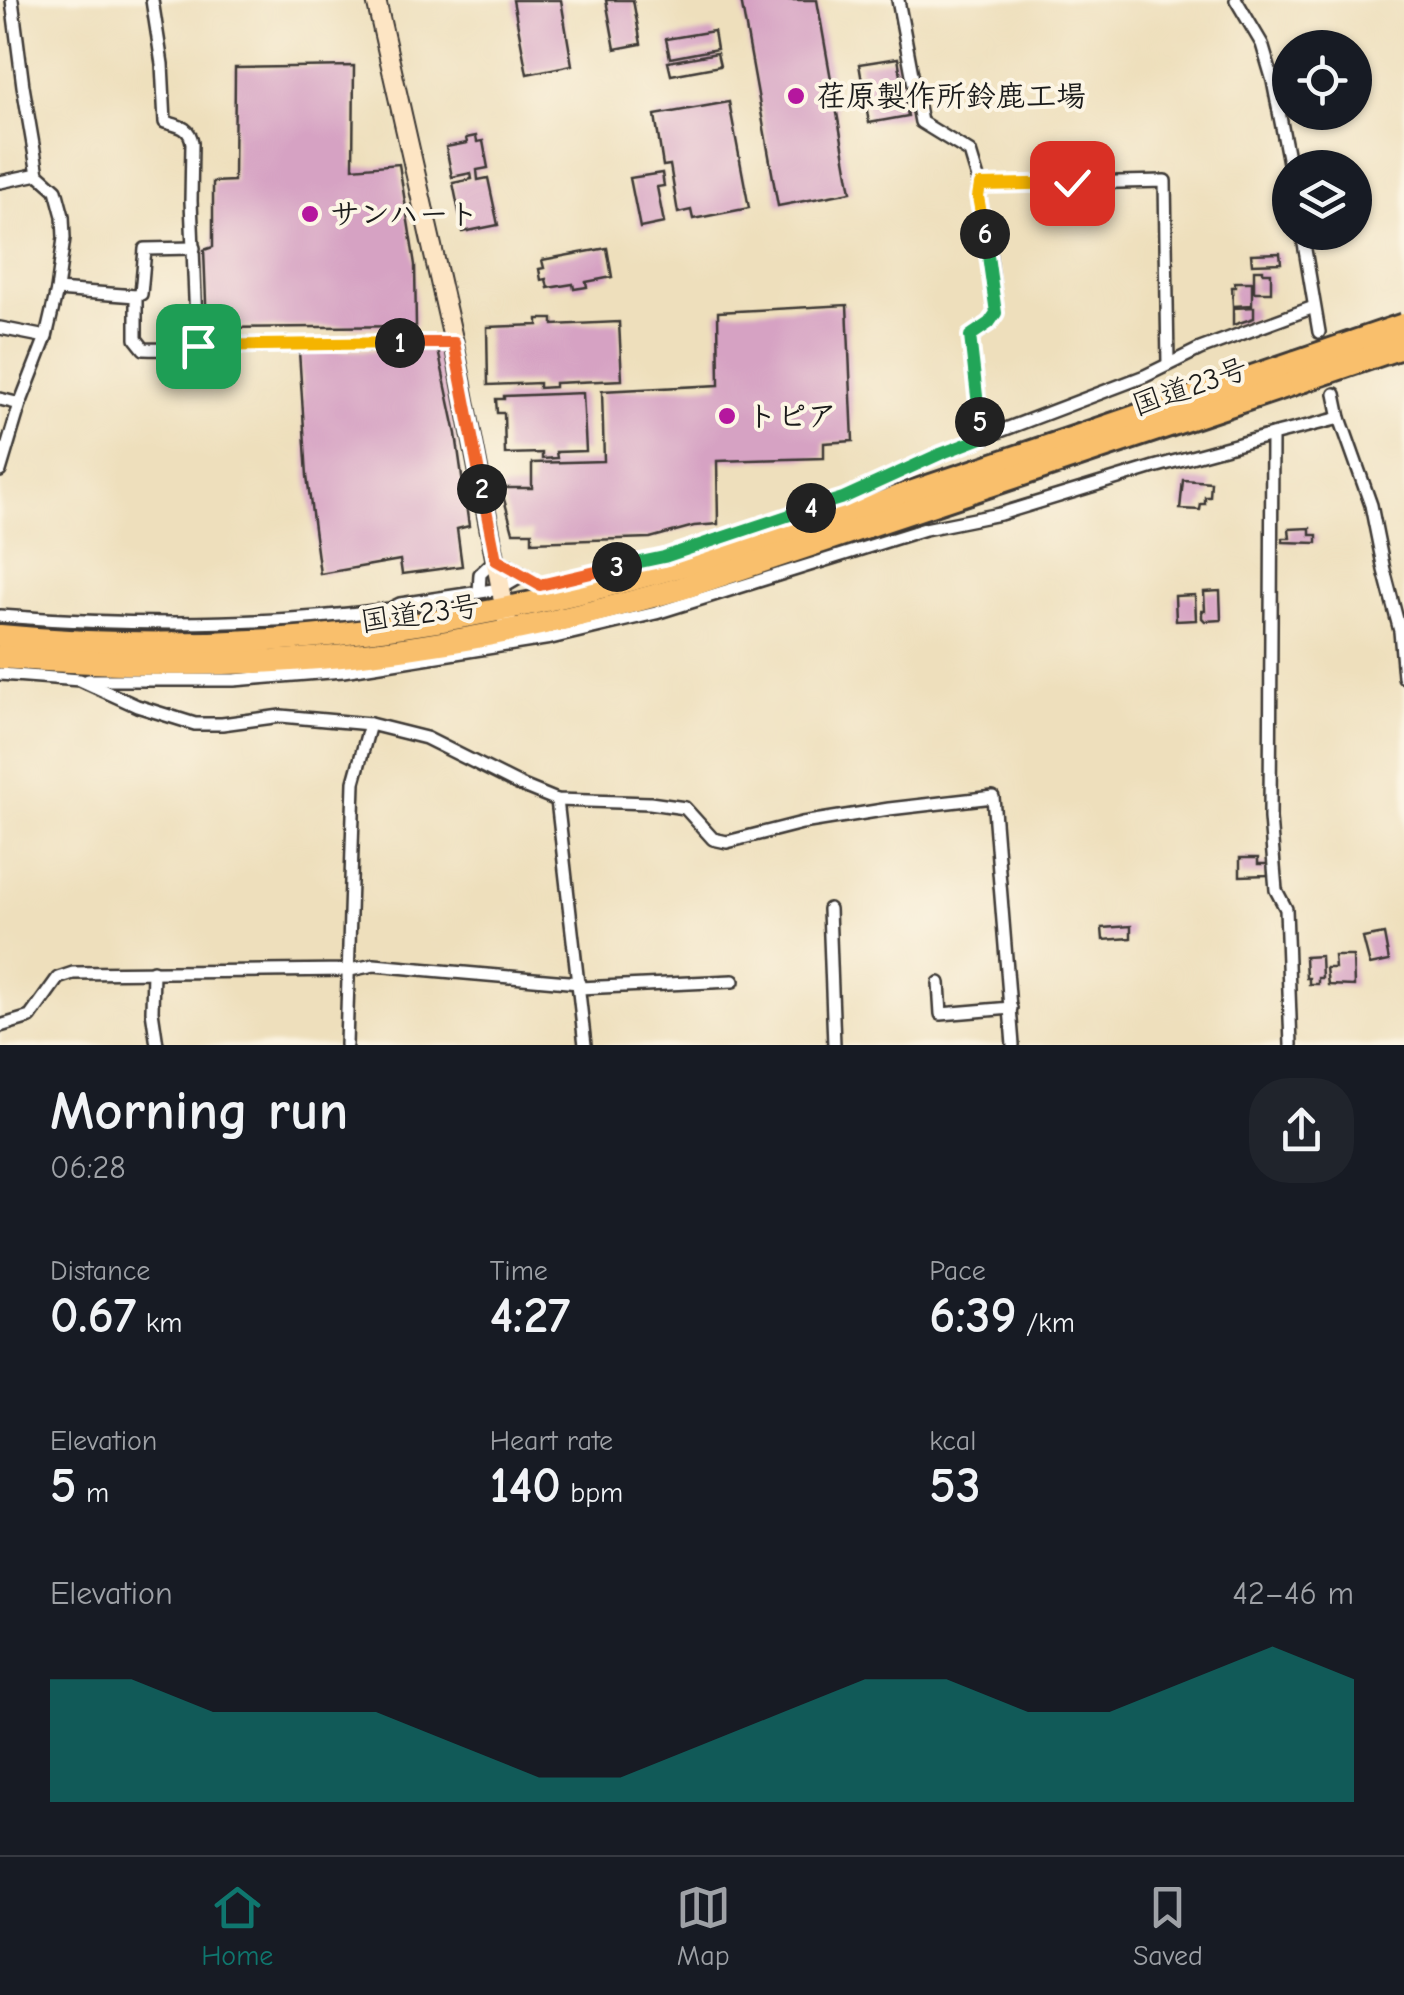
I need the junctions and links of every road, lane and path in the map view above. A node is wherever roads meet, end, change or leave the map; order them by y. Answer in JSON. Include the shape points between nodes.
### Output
{"nodes":[{"id":1,"x":12,"y":0,"type":"edge"},
{"id":2,"x":152,"y":0,"type":"edge"},
{"id":3,"x":376,"y":0,"type":"edge"},
{"id":4,"x":898,"y":0,"type":"edge"},
{"id":5,"x":1236,"y":0,"type":"edge"},
{"id":6,"x":1286,"y":150,"type":"edge"},
{"id":7,"x":38,"y":174,"type":"junction"},
{"id":8,"x":0,"y":182,"type":"edge"},
{"id":9,"x":980,"y":185,"type":"junction"},
{"id":10,"x":194,"y":248,"type":"junction"},
{"id":11,"x":1305,"y":250,"type":"edge"},
{"id":12,"x":57,"y":290,"type":"junction"},
{"id":13,"x":136,"y":296,"type":"junction"},
{"id":14,"x":1314,"y":308,"type":"junction"},
{"id":15,"x":1404,"y":325,"type":"edge"},
{"id":16,"x":0,"y":328,"type":"edge"},
{"id":17,"x":1319,"y":332,"type":"dead end"},
{"id":18,"x":46,"y":337,"type":"junction"},
{"id":19,"x":454,"y":343,"type":"junction"},
{"id":20,"x":198,"y":346,"type":"junction"},
{"id":21,"x":1404,"y":346,"type":"edge"},
{"id":22,"x":1168,"y":363,"type":"junction"},
{"id":23,"x":1298,"y":372,"type":"junction"},
{"id":24,"x":1335,"y":394,"type":"dead end"},
{"id":25,"x":0,"y":399,"type":"edge"},
{"id":26,"x":20,"y":404,"type":"junction"},
{"id":27,"x":1340,"y":418,"type":"junction"},
{"id":28,"x":1272,"y":435,"type":"junction"},
{"id":29,"x":982,"y":438,"type":"junction"},
{"id":30,"x":0,"y":471,"type":"edge"},
{"id":31,"x":496,"y":560,"type":"junction"},
{"id":32,"x":524,"y":575,"type":"junction"},
{"id":33,"x":479,"y":592,"type":"junction"},
{"id":34,"x":505,"y":610,"type":"junction"},
{"id":35,"x":0,"y":616,"type":"edge"},
{"id":36,"x":392,"y":618,"type":"junction"},
{"id":37,"x":0,"y":636,"type":"edge"},
{"id":38,"x":0,"y":657,"type":"edge"},
{"id":39,"x":0,"y":674,"type":"edge"},
{"id":40,"x":1404,"y":677,"type":"edge"},
{"id":41,"x":80,"y":680,"type":"junction"},
{"id":42,"x":370,"y":724,"type":"junction"},
{"id":43,"x":557,"y":800,"type":"junction"},
{"id":44,"x":829,"y":910,"type":"dead end"},
{"id":45,"x":350,"y":970,"type":"junction"},
{"id":46,"x":154,"y":972,"type":"junction"},
{"id":47,"x":733,"y":981,"type":"dead end"},
{"id":48,"x":939,"y":982,"type":"dead end"},
{"id":49,"x":579,"y":986,"type":"junction"},
{"id":50,"x":1011,"y":1008,"type":"junction"},
{"id":51,"x":0,"y":1026,"type":"edge"},
{"id":52,"x":157,"y":1045,"type":"edge"},
{"id":53,"x":346,"y":1045,"type":"edge"},
{"id":54,"x":585,"y":1045,"type":"edge"},
{"id":55,"x":834,"y":1045,"type":"edge"},
{"id":56,"x":1012,"y":1045,"type":"edge"},
{"id":57,"x":1291,"y":1045,"type":"edge"}],
"edges":[{"from":1,"to":7,"type":"street"},
{"from":2,"to":10,"type":"street","via":[[165,122],[191,136]]},
{"from":3,"to":19,"type":"street"},
{"from":4,"to":9,"type":"street","via":[[921,122],[970,152]]},
{"from":5,"to":6,"type":"street","via":[[1262,44]]},
{"from":7,"to":8,"type":"street"},
{"from":7,"to":12,"type":"street","via":[[56,190],[63,216]]},
{"from":9,"to":22,"type":"street","via":[[1165,181]]},
{"from":9,"to":29,"type":"street","via":[[996,313],[970,336]]},
{"from":10,"to":13,"type":"street","via":[[145,249]]},
{"from":10,"to":20,"type":"street"},
{"from":11,"to":14,"type":"street"},
{"from":12,"to":13,"type":"street"},
{"from":12,"to":18,"type":"street"},
{"from":13,"to":20,"type":"street","via":[[136,339],[144,349]]},
{"from":14,"to":17,"type":"street"},
{"from":14,"to":22,"type":"street"},
{"from":15,"to":23,"type":"highway","name":"国道23号","bridge":true},
{"from":16,"to":18,"type":"street"},
{"from":18,"to":26,"type":"street"},
{"from":19,"to":20,"type":"street"},
{"from":19,"to":31,"type":"street"},
{"from":21,"to":23,"type":"highway","name":"国道23号","bridge":true},
{"from":22,"to":29,"type":"street"},
{"from":23,"to":34,"type":"highway","name":"国道23号","via":[[682,588],[610,608]]},
{"from":24,"to":27,"type":"street"},
{"from":25,"to":26,"type":"street"},
{"from":26,"to":30,"type":"street"},
{"from":27,"to":28,"type":"street"},
{"from":27,"to":40,"type":"street","via":[[1371,505]]},
{"from":28,"to":41,"type":"street","via":[[1000,514],[925,529],[656,613],[532,642],[344,671],[234,680]]},
{"from":28,"to":57,"type":"street","via":[[1270,818],[1276,890],[1286,908]]},
{"from":29,"to":32,"type":"street","via":[[843,498],[664,557],[540,585]]},
{"from":31,"to":32,"type":"street"},
{"from":31,"to":33,"type":"street","via":[[480,574]]},
{"from":31,"to":34,"type":"street"},
{"from":32,"to":34,"type":"street"},
{"from":33,"to":34,"type":"street"},
{"from":33,"to":36,"type":"street","via":[[400,604]]},
{"from":34,"to":36,"type":"highway","name":"国道23号"},
{"from":34,"to":38,"type":"highway","name":"国道23号","via":[[407,648],[318,657],[137,664]]},
{"from":35,"to":36,"type":"street","via":[[189,623]]},
{"from":36,"to":37,"type":"highway","name":"国道23号","via":[[258,642]]},
{"from":39,"to":41,"type":"street"},
{"from":41,"to":42,"type":"street","via":[[195,724],[281,716]]},
{"from":42,"to":43,"type":"street","via":[[426,738]]},
{"from":42,"to":45,"type":"street","via":[[354,782]]},
{"from":43,"to":49,"type":"street"},
{"from":43,"to":50,"type":"street","via":[[684,808],[714,839],[727,842],[802,823],[993,798]]},
{"from":44,"to":55,"type":"street"},
{"from":45,"to":46,"type":"street"},
{"from":45,"to":49,"type":"street","via":[[374,965]]},
{"from":45,"to":53,"type":"street"},
{"from":46,"to":51,"type":"street","via":[[58,978],[30,1017]]},
{"from":46,"to":52,"type":"street"},
{"from":47,"to":49,"type":"street"},
{"from":48,"to":50,"type":"street","via":[[941,1014]]},
{"from":49,"to":54,"type":"street"},
{"from":50,"to":56,"type":"street"}]}
